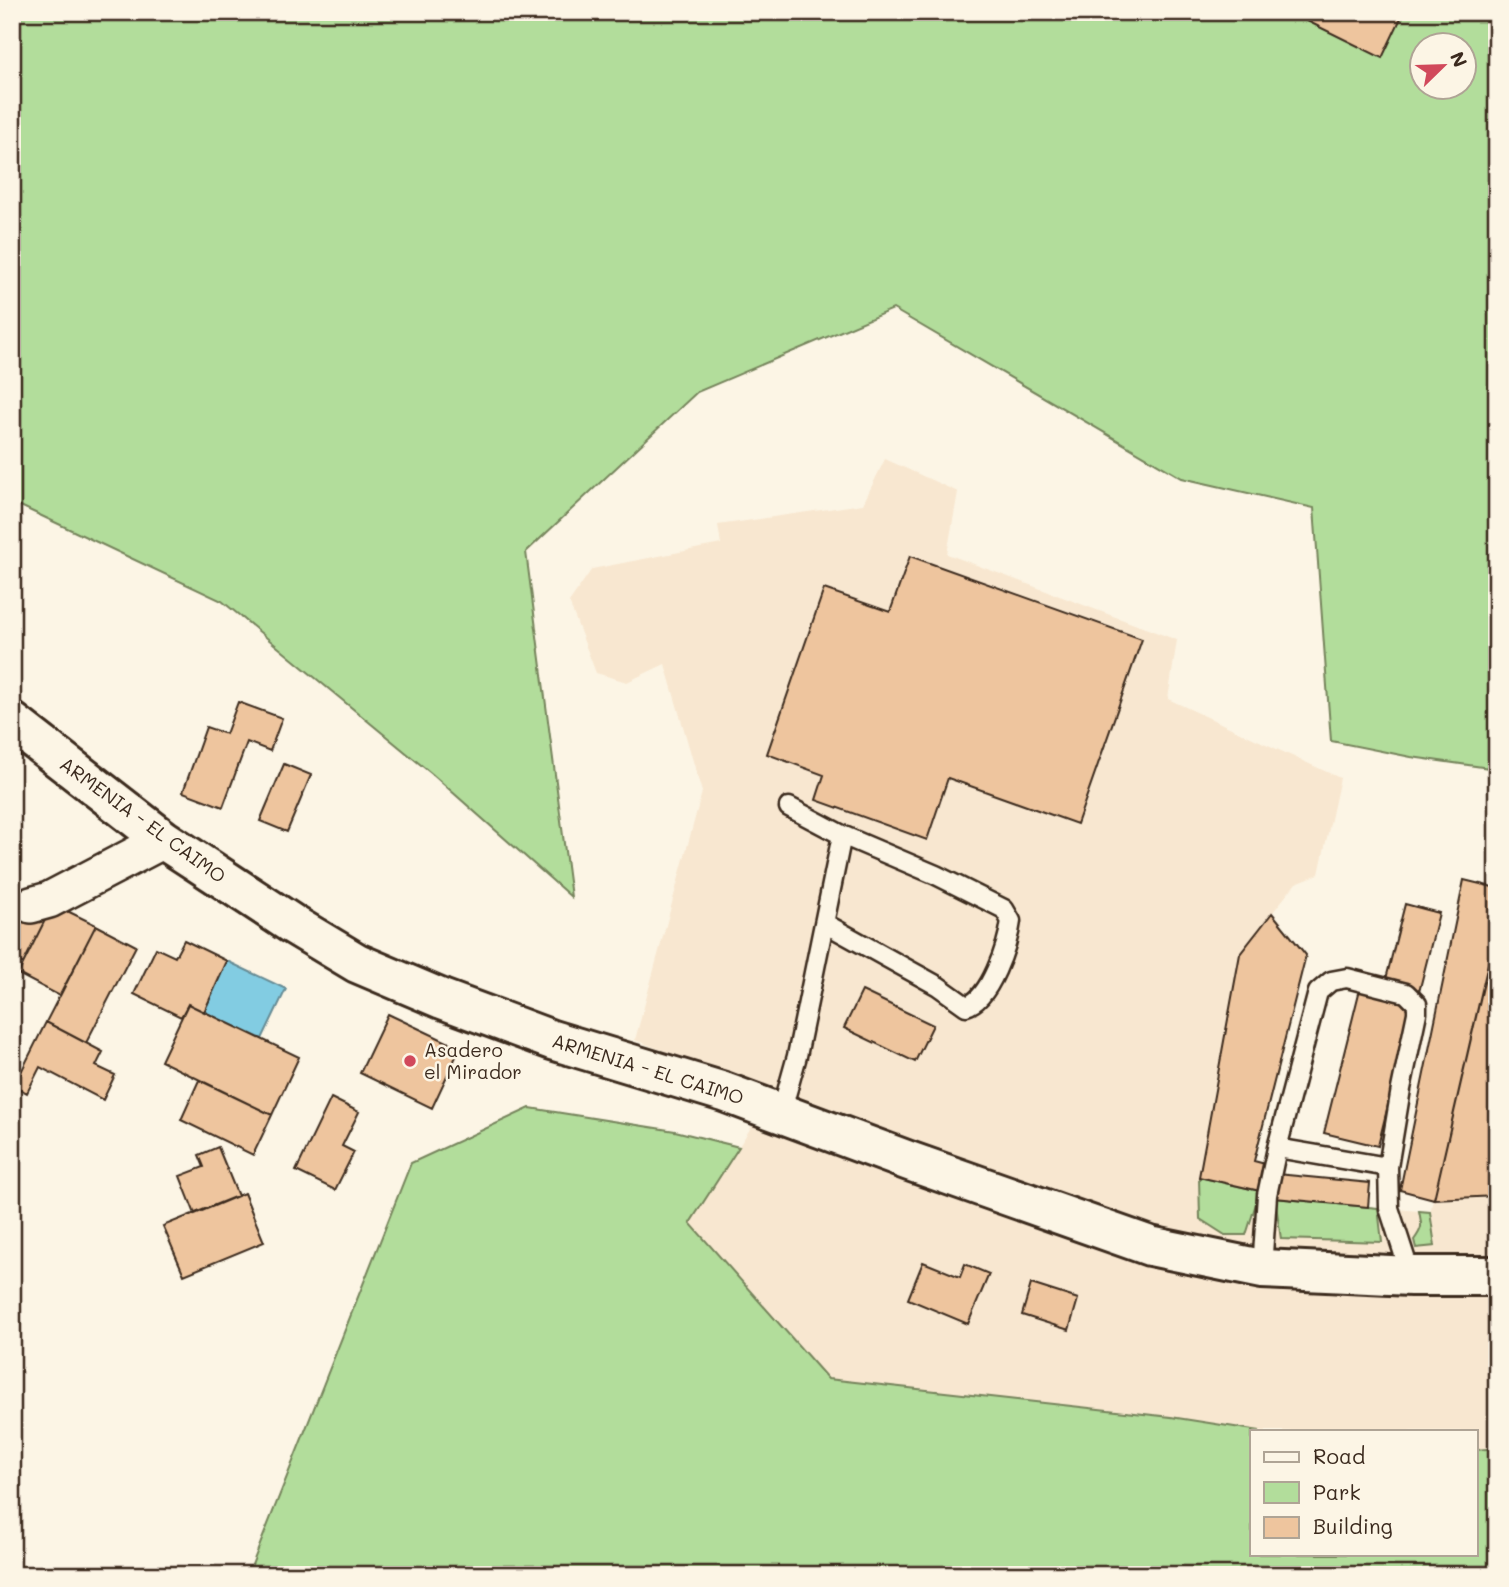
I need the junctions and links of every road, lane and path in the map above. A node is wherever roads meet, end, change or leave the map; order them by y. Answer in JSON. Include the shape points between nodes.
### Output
{"nodes":[{"id":1,"x":12,"y":722,"type":"edge"},
{"id":2,"x":789,"y":807,"type":"dead end"},
{"id":3,"x":842,"y":835,"type":"junction"},
{"id":4,"x":164,"y":841,"type":"junction"},
{"id":5,"x":31,"y":905,"type":"dead end"},
{"id":6,"x":825,"y":924,"type":"junction"},
{"id":7,"x":781,"y":1113,"type":"junction"},
{"id":8,"x":1277,"y":1148,"type":"junction"},
{"id":9,"x":1388,"y":1167,"type":"junction"},
{"id":10,"x":1262,"y":1269,"type":"junction"},
{"id":11,"x":1411,"y":1276,"type":"junction"},
{"id":12,"x":1497,"y":1276,"type":"edge"}],
"edges":[{"from":1,"to":4,"type":"main road","name":"ARMENIA - EL CAIMO"},
{"from":2,"to":3,"type":"lane"},
{"from":3,"to":6,"type":"lane"},
{"from":3,"to":6,"type":"lane","via":[[1004,909],[1010,930],[984,994],[966,1006]]},
{"from":4,"to":5,"type":"street"},
{"from":4,"to":7,"type":"main road","name":"ARMENIA - EL CAIMO","via":[[357,963],[552,1040],[724,1091]]},
{"from":6,"to":7,"type":"lane"},
{"from":7,"to":10,"type":"main road","name":"ARMENIA - EL CAIMO","via":[[1150,1246]]},
{"from":8,"to":9,"type":"lane"},
{"from":8,"to":9,"type":"lane","via":[[1318,992],[1331,981],[1347,978],[1406,993],[1417,1004]]},
{"from":8,"to":10,"type":"lane","via":[[1267,1195]]},
{"from":9,"to":11,"type":"lane","via":[[1390,1208]]},
{"from":10,"to":11,"type":"main road","name":"ARMENIA - EL CAIMO"},
{"from":11,"to":12,"type":"main road","name":"ARMENIA - EL CAIMO"}]}
